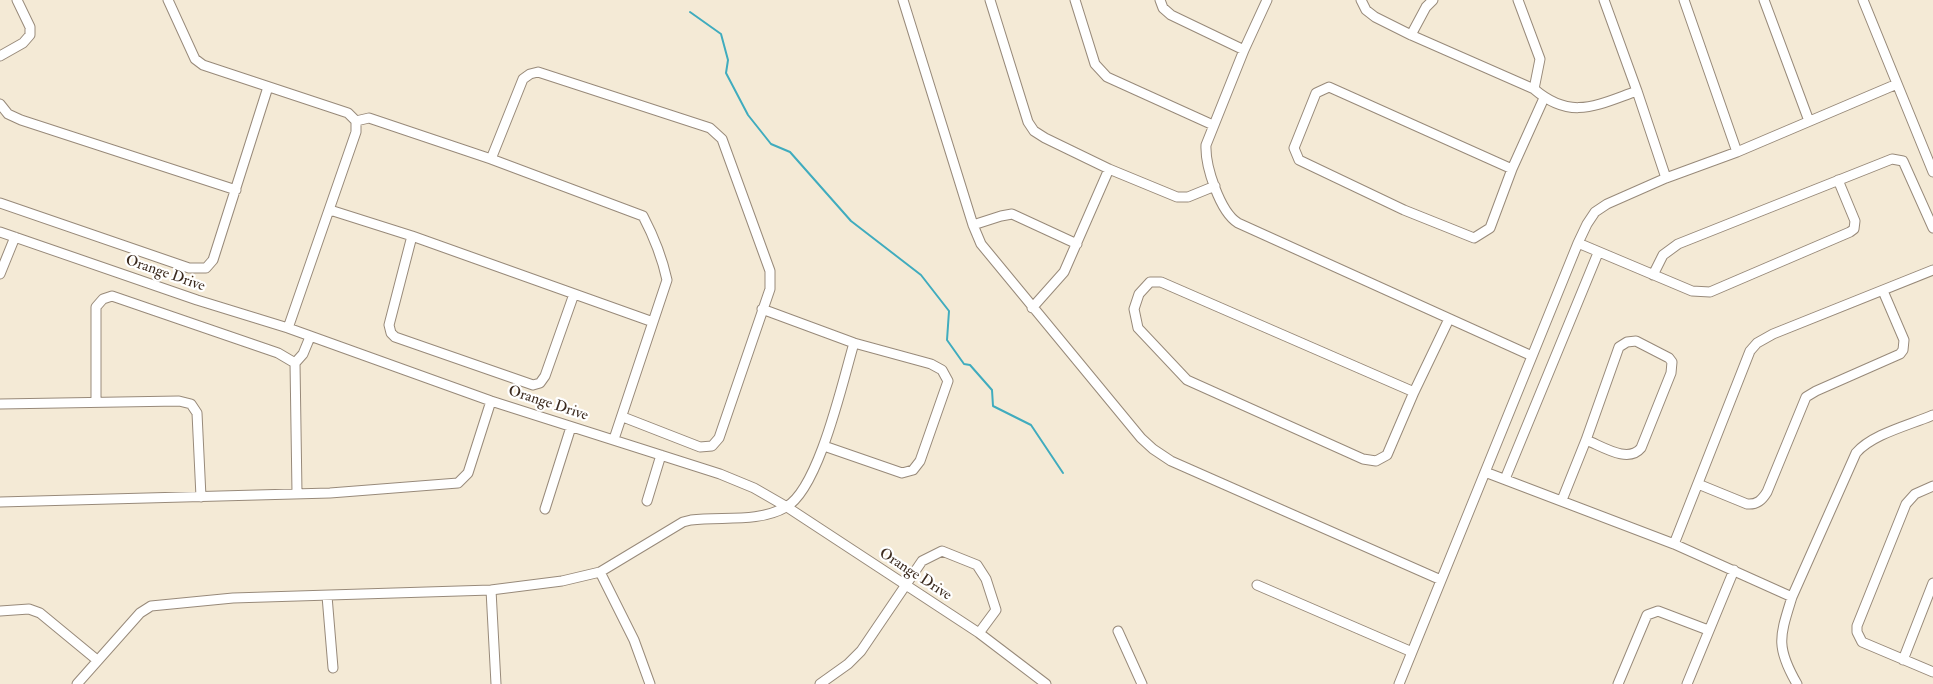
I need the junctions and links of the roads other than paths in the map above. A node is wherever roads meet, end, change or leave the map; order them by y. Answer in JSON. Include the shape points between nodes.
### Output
{"nodes":[{"id":1,"x":17,"y":0,"type":"edge"},
{"id":2,"x":168,"y":0,"type":"edge"},
{"id":3,"x":903,"y":0,"type":"edge"},
{"id":4,"x":990,"y":0,"type":"edge"},
{"id":5,"x":1076,"y":0,"type":"edge"},
{"id":6,"x":1160,"y":0,"type":"edge"},
{"id":7,"x":1267,"y":0,"type":"edge"},
{"id":8,"x":1361,"y":0,"type":"edge"},
{"id":9,"x":1433,"y":0,"type":"edge"},
{"id":10,"x":1518,"y":0,"type":"edge"},
{"id":11,"x":1604,"y":0,"type":"edge"},
{"id":12,"x":1684,"y":0,"type":"edge"},
{"id":13,"x":1764,"y":0,"type":"edge"},
{"id":14,"x":1863,"y":0,"type":"edge"},
{"id":15,"x":1411,"y":35,"type":"junction"},
{"id":16,"x":1244,"y":50,"type":"junction"},
{"id":17,"x":0,"y":56,"type":"edge"},
{"id":18,"x":1897,"y":84,"type":"junction"},
{"id":19,"x":268,"y":87,"type":"junction"},
{"id":20,"x":1534,"y":89,"type":"junction"},
{"id":21,"x":1638,"y":91,"type":"junction"},
{"id":22,"x":1544,"y":98,"type":"junction"},
{"id":23,"x":0,"y":104,"type":"edge"},
{"id":24,"x":356,"y":121,"type":"junction"},
{"id":25,"x":1809,"y":122,"type":"junction"},
{"id":26,"x":1213,"y":125,"type":"junction"},
{"id":27,"x":1737,"y":152,"type":"junction"},
{"id":28,"x":491,"y":159,"type":"junction"},
{"id":29,"x":1109,"y":169,"type":"junction"},
{"id":30,"x":1512,"y":170,"type":"junction"},
{"id":31,"x":1933,"y":172,"type":"edge"},
{"id":32,"x":1666,"y":178,"type":"junction"},
{"id":33,"x":1838,"y":180,"type":"junction"},
{"id":34,"x":1215,"y":186,"type":"junction"},
{"id":35,"x":236,"y":190,"type":"junction"},
{"id":36,"x":0,"y":203,"type":"edge"},
{"id":37,"x":330,"y":210,"type":"junction"},
{"id":38,"x":973,"y":225,"type":"junction"},
{"id":39,"x":1933,"y":228,"type":"edge"},
{"id":40,"x":0,"y":232,"type":"edge"},
{"id":41,"x":412,"y":236,"type":"junction"},
{"id":42,"x":15,"y":238,"type":"junction"},
{"id":43,"x":1578,"y":243,"type":"junction"},
{"id":44,"x":1077,"y":244,"type":"junction"},
{"id":45,"x":1598,"y":253,"type":"junction"},
{"id":46,"x":1933,"y":270,"type":"edge"},
{"id":47,"x":0,"y":274,"type":"edge"},
{"id":48,"x":1653,"y":275,"type":"junction"},
{"id":49,"x":1883,"y":291,"type":"junction"},
{"id":50,"x":574,"y":294,"type":"junction"},
{"id":51,"x":1032,"y":308,"type":"junction"},
{"id":52,"x":762,"y":309,"type":"junction"},
{"id":53,"x":1449,"y":319,"type":"junction"},
{"id":54,"x":653,"y":322,"type":"junction"},
{"id":55,"x":288,"y":328,"type":"junction"},
{"id":56,"x":310,"y":337,"type":"junction"},
{"id":57,"x":854,"y":343,"type":"junction"},
{"id":58,"x":1532,"y":356,"type":"junction"},
{"id":59,"x":295,"y":363,"type":"junction"},
{"id":60,"x":1414,"y":392,"type":"junction"},
{"id":61,"x":492,"y":400,"type":"junction"},
{"id":62,"x":96,"y":402,"type":"junction"},
{"id":63,"x":0,"y":404,"type":"edge"},
{"id":64,"x":1933,"y":416,"type":"edge"},
{"id":65,"x":623,"y":417,"type":"junction"},
{"id":66,"x":570,"y":427,"type":"junction"},
{"id":67,"x":614,"y":439,"type":"junction"},
{"id":68,"x":1586,"y":440,"type":"junction"},
{"id":69,"x":824,"y":446,"type":"junction"},
{"id":70,"x":661,"y":455,"type":"junction"},
{"id":71,"x":1485,"y":472,"type":"junction"},
{"id":72,"x":1505,"y":479,"type":"junction"},
{"id":73,"x":1698,"y":484,"type":"junction"},
{"id":74,"x":1933,"y":486,"type":"edge"},
{"id":75,"x":297,"y":493,"type":"junction"},
{"id":76,"x":201,"y":497,"type":"junction"},
{"id":77,"x":1562,"y":500,"type":"junction"},
{"id":78,"x":648,"y":501,"type":"dead end"},
{"id":79,"x":0,"y":502,"type":"edge"},
{"id":80,"x":787,"y":507,"type":"junction"},
{"id":81,"x":545,"y":509,"type":"dead end"},
{"id":82,"x":1674,"y":544,"type":"junction"},
{"id":83,"x":1734,"y":570,"type":"junction"},
{"id":84,"x":600,"y":572,"type":"junction"},
{"id":85,"x":1441,"y":580,"type":"junction"},
{"id":86,"x":1933,"y":584,"type":"edge"},
{"id":87,"x":905,"y":585,"type":"junction"},
{"id":88,"x":1257,"y":585,"type":"dead end"},
{"id":89,"x":491,"y":590,"type":"junction"},
{"id":90,"x":328,"y":596,"type":"junction"},
{"id":91,"x":1792,"y":597,"type":"junction"},
{"id":92,"x":0,"y":610,"type":"edge"},
{"id":93,"x":1708,"y":630,"type":"junction"},
{"id":94,"x":1118,"y":631,"type":"dead end"},
{"id":95,"x":979,"y":633,"type":"junction"},
{"id":96,"x":1412,"y":652,"type":"junction"},
{"id":97,"x":97,"y":660,"type":"junction"},
{"id":98,"x":1903,"y":660,"type":"junction"},
{"id":99,"x":333,"y":668,"type":"dead end"},
{"id":100,"x":1933,"y":672,"type":"edge"},
{"id":101,"x":77,"y":684,"type":"edge"},
{"id":102,"x":496,"y":684,"type":"edge"},
{"id":103,"x":650,"y":684,"type":"edge"},
{"id":104,"x":820,"y":684,"type":"edge"},
{"id":105,"x":1046,"y":684,"type":"edge"},
{"id":106,"x":1142,"y":684,"type":"edge"},
{"id":107,"x":1400,"y":684,"type":"edge"},
{"id":108,"x":1618,"y":684,"type":"edge"},
{"id":109,"x":1686,"y":684,"type":"edge"},
{"id":110,"x":1797,"y":684,"type":"edge"}],
"edges":[{"from":1,"to":17,"type":"street","via":[[30,27],[30,35],[23,43]]},
{"from":2,"to":19,"type":"street","via":[[195,59],[203,65]]},
{"from":3,"to":38,"type":"street"},
{"from":4,"to":29,"type":"street","via":[[1031,127],[1038,135]]},
{"from":5,"to":26,"type":"street","via":[[1095,64],[1107,77]]},
{"from":6,"to":16,"type":"street","via":[[1171,15]]},
{"from":7,"to":16,"type":"street"},
{"from":8,"to":15,"type":"street","via":[[1375,18]]},
{"from":9,"to":15,"type":"street"},
{"from":10,"to":20,"type":"street","via":[[1540,59]]},
{"from":11,"to":21,"type":"street"},
{"from":12,"to":27,"type":"street"},
{"from":13,"to":25,"type":"street"},
{"from":14,"to":18,"type":"street"},
{"from":15,"to":20,"type":"street"},
{"from":16,"to":26,"type":"street"},
{"from":18,"to":25,"type":"street"},
{"from":18,"to":31,"type":"street"},
{"from":19,"to":24,"type":"street","via":[[348,113]]},
{"from":19,"to":35,"type":"street"},
{"from":20,"to":22,"type":"street"},
{"from":21,"to":22,"type":"street","via":[[1578,109]]},
{"from":21,"to":32,"type":"street"},
{"from":22,"to":30,"type":"street"},
{"from":23,"to":35,"type":"street","via":[[8,114],[20,120]]},
{"from":24,"to":28,"type":"street","via":[[369,118]]},
{"from":24,"to":37,"type":"street","via":[[356,132]]},
{"from":25,"to":27,"type":"street"},
{"from":26,"to":34,"type":"street","via":[[1205,150]]},
{"from":27,"to":32,"type":"street"},
{"from":28,"to":52,"type":"street","via":[[523,79],[538,72],[710,128],[722,139],[770,271],[770,289]]},
{"from":28,"to":54,"type":"street","via":[[643,216],[663,261],[667,280]]},
{"from":29,"to":34,"type":"street","via":[[1182,198]]},
{"from":29,"to":44,"type":"street"},
{"from":30,"to":30,"type":"street","via":[[1490,228],[1474,238],[1404,210],[1299,160],[1294,148],[1316,94],[1329,86]]},
{"from":32,"to":43,"type":"street","via":[[1601,208],[1587,224]]},
{"from":33,"to":39,"type":"street","via":[[1892,159],[1903,161]]},
{"from":33,"to":48,"type":"street","via":[[1678,244],[1663,255]]},
{"from":33,"to":48,"type":"street","via":[[1855,221],[1850,232],[1710,292],[1692,290]]},
{"from":34,"to":53,"type":"street","via":[[1224,209],[1238,223]]},
{"from":35,"to":36,"type":"street","via":[[213,260],[206,268],[198,269]]},
{"from":37,"to":41,"type":"street"},
{"from":37,"to":55,"type":"street"},
{"from":38,"to":44,"type":"street","via":[[1012,214]]},
{"from":38,"to":51,"type":"street","via":[[985,252]]},
{"from":40,"to":42,"type":"street","name":"Orange Drive"},
{"from":41,"to":50,"type":"street"},
{"from":41,"to":50,"type":"street","via":[[389,325],[395,337],[533,385],[540,383],[545,376]]},
{"from":42,"to":47,"type":"street"},
{"from":42,"to":55,"type":"street","name":"Orange Drive"},
{"from":43,"to":45,"type":"street"},
{"from":43,"to":58,"type":"street"},
{"from":44,"to":51,"type":"street","via":[[1062,276]]},
{"from":45,"to":48,"type":"street"},
{"from":45,"to":72,"type":"street"},
{"from":46,"to":49,"type":"street"},
{"from":49,"to":73,"type":"street","via":[[1757,343],[1750,351]]},
{"from":49,"to":73,"type":"street","via":[[1904,340],[1903,350],[1806,397],[1763,499],[1747,504]]},
{"from":50,"to":54,"type":"street"},
{"from":51,"to":85,"type":"street","via":[[1132,428],[1163,456]]},
{"from":52,"to":57,"type":"street"},
{"from":52,"to":65,"type":"street","via":[[719,438],[712,446],[700,447]]},
{"from":53,"to":58,"type":"street"},
{"from":53,"to":60,"type":"street"},
{"from":54,"to":65,"type":"street"},
{"from":55,"to":56,"type":"street","name":"Orange Drive"},
{"from":56,"to":59,"type":"street"},
{"from":56,"to":61,"type":"street","name":"Orange Drive"},
{"from":57,"to":69,"type":"street"},
{"from":57,"to":69,"type":"street","via":[[931,364],[942,370],[948,381],[920,461],[913,470],[902,473]]},
{"from":58,"to":71,"type":"street"},
{"from":59,"to":62,"type":"street","via":[[278,353],[112,296],[103,299],[96,307]]},
{"from":59,"to":75,"type":"street"},
{"from":60,"to":60,"type":"street","via":[[1387,455],[1376,461],[1363,459],[1187,380],[1138,328],[1134,309],[1150,282],[1162,282]]},
{"from":61,"to":66,"type":"street","name":"Orange Drive"},
{"from":61,"to":75,"type":"street","via":[[468,472],[458,483]]},
{"from":62,"to":63,"type":"street"},
{"from":62,"to":76,"type":"street","via":[[179,401],[191,404],[197,413]]},
{"from":64,"to":91,"type":"street","via":[[1861,446]]},
{"from":65,"to":67,"type":"street"},
{"from":66,"to":67,"type":"street","name":"Orange Drive"},
{"from":66,"to":81,"type":"street"},
{"from":67,"to":70,"type":"street","name":"Orange Drive"},
{"from":68,"to":68,"type":"street","via":[[1620,347],[1636,341],[1670,358],[1671,373],[1637,452],[1626,456]]},
{"from":68,"to":77,"type":"street"},
{"from":69,"to":80,"type":"street","via":[[807,485]]},
{"from":70,"to":78,"type":"street"},
{"from":70,"to":80,"type":"street","name":"Orange Drive","via":[[738,481]]},
{"from":71,"to":72,"type":"street"},
{"from":71,"to":85,"type":"street"},
{"from":72,"to":77,"type":"street"},
{"from":73,"to":82,"type":"street"},
{"from":74,"to":98,"type":"street","via":[[1915,494],[1906,504],[1857,626],[1856,632],[1862,642]]},
{"from":75,"to":76,"type":"street"},
{"from":76,"to":79,"type":"street"},
{"from":77,"to":82,"type":"street"},
{"from":80,"to":84,"type":"street","via":[[757,516],[683,522]]},
{"from":80,"to":87,"type":"street","name":"Orange Drive"},
{"from":82,"to":83,"type":"street"},
{"from":83,"to":91,"type":"street"},
{"from":83,"to":93,"type":"street"},
{"from":84,"to":89,"type":"street"},
{"from":84,"to":103,"type":"street","via":[[634,640]]},
{"from":85,"to":96,"type":"street"},
{"from":86,"to":98,"type":"street"},
{"from":87,"to":95,"type":"street","name":"Orange Drive"},
{"from":87,"to":95,"type":"street","via":[[922,561],[942,551],[977,565],[986,579],[996,610]]},
{"from":87,"to":104,"type":"street","via":[[861,651]]},
{"from":88,"to":96,"type":"street"},
{"from":89,"to":90,"type":"street"},
{"from":89,"to":102,"type":"street"},
{"from":90,"to":97,"type":"street","via":[[233,598],[151,606],[140,613]]},
{"from":90,"to":99,"type":"street"},
{"from":91,"to":110,"type":"street","via":[[1781,632],[1782,652]]},
{"from":92,"to":97,"type":"street","via":[[29,609],[40,613]]},
{"from":93,"to":108,"type":"street","via":[[1658,611],[1647,615]]},
{"from":93,"to":109,"type":"street"},
{"from":94,"to":106,"type":"street"},
{"from":95,"to":105,"type":"street","name":"Orange Drive"},
{"from":96,"to":107,"type":"street"},
{"from":97,"to":101,"type":"street"},
{"from":98,"to":100,"type":"street"}]}
